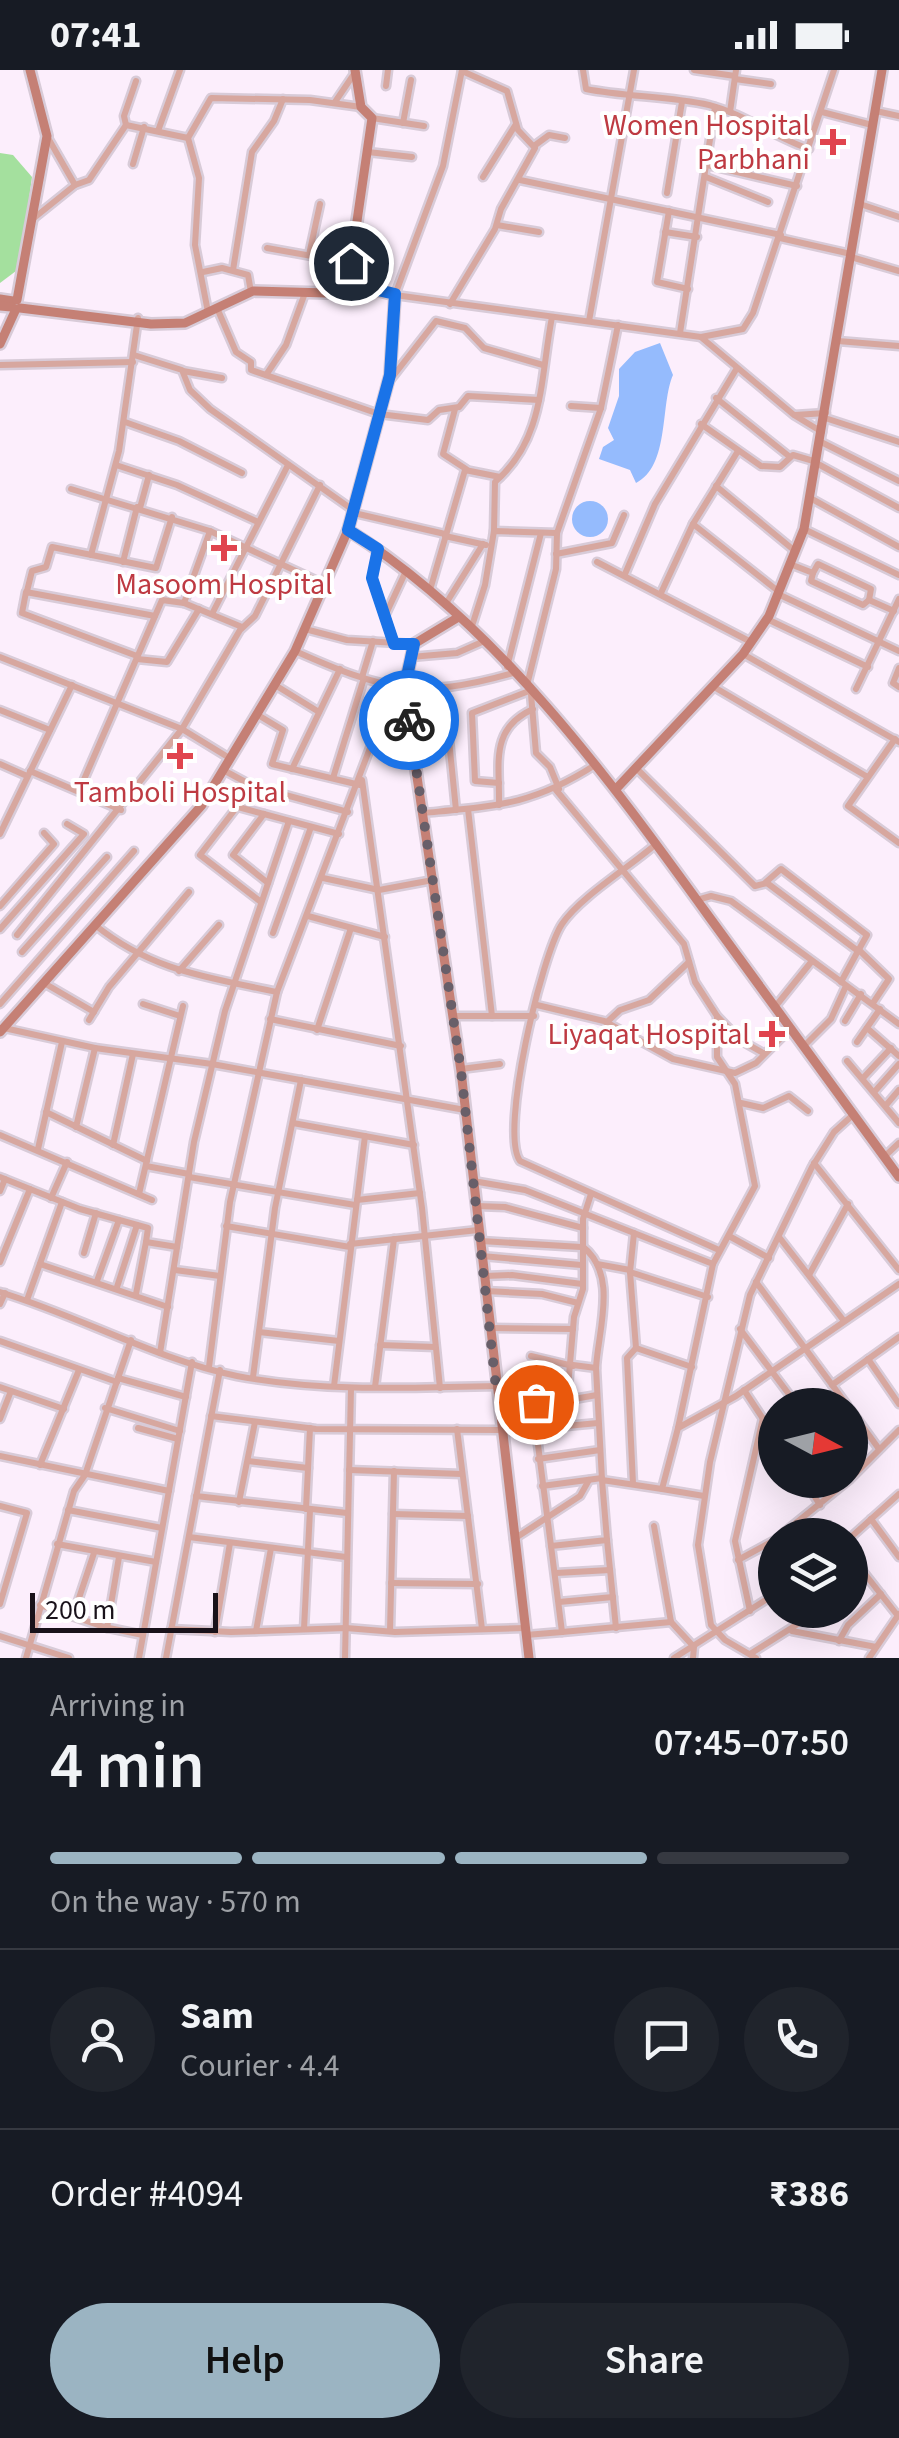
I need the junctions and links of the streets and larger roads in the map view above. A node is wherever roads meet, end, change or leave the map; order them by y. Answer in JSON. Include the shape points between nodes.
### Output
{"nodes":[{"id":1,"x":30,"y":70,"type":"edge"},
{"id":2,"x":180,"y":70,"type":"edge"},
{"id":3,"x":388,"y":70,"type":"edge"},
{"id":4,"x":462,"y":70,"type":"edge"},
{"id":5,"x":583,"y":70,"type":"edge"},
{"id":6,"x":634,"y":70,"type":"edge"},
{"id":7,"x":694,"y":70,"type":"edge"},
{"id":8,"x":834,"y":70,"type":"edge"},
{"id":9,"x":882,"y":70,"type":"edge"},
{"id":10,"x":354,"y":72,"type":"edge"},
{"id":11,"x":736,"y":75,"type":"edge"},
{"id":12,"x":136,"y":80,"type":"dead end"},
{"id":13,"x":411,"y":80,"type":"dead end"},
{"id":14,"x":771,"y":84,"type":"dead end"},
{"id":15,"x":386,"y":86,"type":"dead end"},
{"id":16,"x":630,"y":97,"type":"junction"},
{"id":17,"x":283,"y":99,"type":"junction"},
{"id":18,"x":682,"y":102,"type":"junction"},
{"id":19,"x":334,"y":103,"type":"junction"},
{"id":20,"x":360,"y":107,"type":"junction"},
{"id":21,"x":714,"y":107,"type":"junction"},
{"id":22,"x":876,"y":111,"type":"junction"},
{"id":23,"x":730,"y":112,"type":"junction"},
{"id":24,"x":822,"y":112,"type":"junction"},
{"id":25,"x":899,"y":116,"type":"edge"},
{"id":26,"x":372,"y":118,"type":"junction"},
{"id":27,"x":403,"y":122,"type":"junction"},
{"id":28,"x":516,"y":123,"type":"junction"},
{"id":29,"x":126,"y":125,"type":"junction"},
{"id":30,"x":873,"y":125,"type":"junction"},
{"id":31,"x":424,"y":126,"type":"dead end"},
{"id":32,"x":144,"y":127,"type":"junction"},
{"id":33,"x":158,"y":131,"type":"junction"},
{"id":34,"x":47,"y":136,"type":"junction"},
{"id":35,"x":188,"y":138,"type":"junction"},
{"id":36,"x":564,"y":138,"type":"dead end"},
{"id":37,"x":534,"y":146,"type":"junction"},
{"id":38,"x":809,"y":149,"type":"junction"},
{"id":39,"x":368,"y":152,"type":"junction"},
{"id":40,"x":412,"y":157,"type":"dead end"},
{"id":41,"x":133,"y":164,"type":"dead end"},
{"id":42,"x":707,"y":165,"type":"junction"},
{"id":43,"x":483,"y":177,"type":"dead end"},
{"id":44,"x":706,"y":177,"type":"junction"},
{"id":45,"x":520,"y":180,"type":"junction"},
{"id":46,"x":75,"y":185,"type":"junction"},
{"id":47,"x":797,"y":186,"type":"junction"},
{"id":48,"x":668,"y":193,"type":"dead end"},
{"id":49,"x":609,"y":198,"type":"junction"},
{"id":50,"x":768,"y":202,"type":"dead end"},
{"id":51,"x":320,"y":204,"type":"dead end"},
{"id":52,"x":860,"y":204,"type":"junction"},
{"id":53,"x":669,"y":211,"type":"junction"},
{"id":54,"x":899,"y":216,"type":"edge"},
{"id":55,"x":34,"y":218,"type":"junction"},
{"id":56,"x":700,"y":218,"type":"junction"},
{"id":57,"x":497,"y":225,"type":"junction"},
{"id":58,"x":539,"y":232,"type":"dead end"},
{"id":59,"x":666,"y":232,"type":"junction"},
{"id":60,"x":781,"y":236,"type":"junction"},
{"id":61,"x":697,"y":237,"type":"junction"},
{"id":62,"x":267,"y":248,"type":"dead end"},
{"id":63,"x":309,"y":255,"type":"junction"},
{"id":64,"x":852,"y":256,"type":"junction"},
{"id":65,"x":351,"y":263,"type":"junction"},
{"id":66,"x":233,"y":270,"type":"junction"},
{"id":67,"x":899,"y":270,"type":"edge"},
{"id":68,"x":203,"y":272,"type":"junction"},
{"id":69,"x":352,"y":286,"type":"junction"},
{"id":70,"x":688,"y":289,"type":"junction"},
{"id":71,"x":252,"y":292,"type":"junction"},
{"id":72,"x":305,"y":292,"type":"junction"},
{"id":73,"x":395,"y":294,"type":"junction"},
{"id":74,"x":12,"y":304,"type":"edge"},
{"id":75,"x":450,"y":304,"type":"junction"},
{"id":76,"x":212,"y":310,"type":"junction"},
{"id":77,"x":552,"y":317,"type":"junction"},
{"id":78,"x":138,"y":320,"type":"junction"},
{"id":79,"x":589,"y":321,"type":"junction"},
{"id":80,"x":618,"y":324,"type":"junction"},
{"id":81,"x":680,"y":334,"type":"junction"},
{"id":82,"x":701,"y":338,"type":"junction"},
{"id":83,"x":838,"y":340,"type":"junction"},
{"id":84,"x":0,"y":344,"type":"edge"},
{"id":85,"x":899,"y":346,"type":"edge"},
{"id":86,"x":133,"y":358,"type":"junction"},
{"id":87,"x":0,"y":365,"type":"edge"},
{"id":88,"x":542,"y":365,"type":"junction"},
{"id":89,"x":737,"y":368,"type":"junction"},
{"id":90,"x":183,"y":372,"type":"junction"},
{"id":91,"x":266,"y":375,"type":"junction"},
{"id":92,"x":222,"y":378,"type":"dead end"},
{"id":93,"x":387,"y":384,"type":"junction"},
{"id":94,"x":716,"y":398,"type":"junction"},
{"id":95,"x":539,"y":400,"type":"junction"},
{"id":96,"x":571,"y":406,"type":"dead end"},
{"id":97,"x":601,"y":408,"type":"junction"},
{"id":98,"x":455,"y":409,"type":"junction"},
{"id":99,"x":379,"y":414,"type":"junction"},
{"id":100,"x":794,"y":415,"type":"junction"},
{"id":101,"x":826,"y":415,"type":"junction"},
{"id":102,"x":125,"y":422,"type":"junction"},
{"id":103,"x":701,"y":424,"type":"junction"},
{"id":104,"x":822,"y":437,"type":"junction"},
{"id":105,"x":899,"y":442,"type":"edge"},
{"id":106,"x":738,"y":451,"type":"junction"},
{"id":107,"x":790,"y":457,"type":"junction"},
{"id":108,"x":818,"y":463,"type":"junction"},
{"id":109,"x":116,"y":465,"type":"junction"},
{"id":110,"x":288,"y":465,"type":"junction"},
{"id":111,"x":466,"y":469,"type":"junction"},
{"id":112,"x":242,"y":474,"type":"dead end"},
{"id":113,"x":149,"y":475,"type":"junction"},
{"id":114,"x":501,"y":477,"type":"junction"},
{"id":115,"x":899,"y":481,"type":"edge"},
{"id":116,"x":320,"y":485,"type":"junction"},
{"id":117,"x":716,"y":486,"type":"junction"},
{"id":118,"x":70,"y":490,"type":"dead end"},
{"id":119,"x":812,"y":499,"type":"junction"},
{"id":120,"x":109,"y":500,"type":"junction"},
{"id":121,"x":139,"y":508,"type":"junction"},
{"id":122,"x":899,"y":508,"type":"edge"},
{"id":123,"x":354,"y":512,"type":"junction"},
{"id":124,"x":624,"y":515,"type":"dead end"},
{"id":125,"x":172,"y":517,"type":"junction"},
{"id":126,"x":258,"y":522,"type":"junction"},
{"id":127,"x":693,"y":524,"type":"junction"},
{"id":128,"x":804,"y":529,"type":"junction"},
{"id":129,"x":348,"y":530,"type":"junction"},
{"id":130,"x":210,"y":531,"type":"junction"},
{"id":131,"x":494,"y":531,"type":"junction"},
{"id":132,"x":541,"y":533,"type":"junction"},
{"id":133,"x":557,"y":534,"type":"junction"},
{"id":134,"x":445,"y":536,"type":"junction"},
{"id":135,"x":488,"y":545,"type":"junction"},
{"id":136,"x":245,"y":547,"type":"junction"},
{"id":137,"x":899,"y":547,"type":"edge"},
{"id":138,"x":378,"y":549,"type":"junction"},
{"id":139,"x":794,"y":551,"type":"junction"},
{"id":140,"x":556,"y":554,"type":"junction"},
{"id":141,"x":91,"y":555,"type":"junction"},
{"id":142,"x":122,"y":562,"type":"junction"},
{"id":143,"x":597,"y":562,"type":"dead end"},
{"id":144,"x":281,"y":563,"type":"junction"},
{"id":145,"x":790,"y":564,"type":"junction"},
{"id":146,"x":407,"y":570,"type":"junction"},
{"id":147,"x":813,"y":572,"type":"junction"},
{"id":148,"x":625,"y":574,"type":"junction"},
{"id":149,"x":899,"y":575,"type":"edge"},
{"id":150,"x":324,"y":584,"type":"junction"},
{"id":151,"x":27,"y":590,"type":"junction"},
{"id":152,"x":429,"y":591,"type":"junction"},
{"id":153,"x":661,"y":592,"type":"junction"},
{"id":154,"x":779,"y":593,"type":"junction"},
{"id":155,"x":899,"y":599,"type":"edge"},
{"id":156,"x":868,"y":600,"type":"junction"},
{"id":157,"x":184,"y":603,"type":"junction"},
{"id":158,"x":444,"y":606,"type":"junction"},
{"id":159,"x":199,"y":608,"type":"junction"},
{"id":160,"x":894,"y":611,"type":"junction"},
{"id":161,"x":212,"y":614,"type":"junction"},
{"id":162,"x":155,"y":616,"type":"junction"},
{"id":163,"x":385,"y":616,"type":"junction"},
{"id":164,"x":457,"y":618,"type":"junction"},
{"id":165,"x":766,"y":619,"type":"junction"},
{"id":166,"x":242,"y":627,"type":"junction"},
{"id":167,"x":305,"y":629,"type":"junction"},
{"id":168,"x":471,"y":631,"type":"junction"},
{"id":169,"x":373,"y":641,"type":"junction"},
{"id":170,"x":881,"y":641,"type":"junction"},
{"id":171,"x":482,"y":642,"type":"junction"},
{"id":172,"x":752,"y":642,"type":"junction"},
{"id":173,"x":394,"y":644,"type":"junction"},
{"id":174,"x":414,"y":644,"type":"junction"},
{"id":175,"x":294,"y":651,"type":"junction"},
{"id":176,"x":899,"y":651,"type":"edge"},
{"id":177,"x":744,"y":654,"type":"junction"},
{"id":178,"x":0,"y":657,"type":"edge"},
{"id":179,"x":137,"y":657,"type":"junction"},
{"id":180,"x":408,"y":657,"type":"junction"},
{"id":181,"x":868,"y":666,"type":"junction"},
{"id":182,"x":899,"y":668,"type":"edge"},
{"id":183,"x":340,"y":670,"type":"junction"},
{"id":184,"x":510,"y":670,"type":"junction"},
{"id":185,"x":363,"y":678,"type":"junction"},
{"id":186,"x":275,"y":684,"type":"junction"},
{"id":187,"x":72,"y":685,"type":"junction"},
{"id":188,"x":714,"y":687,"type":"junction"},
{"id":189,"x":899,"y":688,"type":"edge"},
{"id":190,"x":856,"y":689,"type":"dead end"},
{"id":191,"x":404,"y":690,"type":"junction"},
{"id":192,"x":444,"y":690,"type":"junction"},
{"id":193,"x":529,"y":691,"type":"junction"},
{"id":194,"x":118,"y":701,"type":"junction"},
{"id":195,"x":532,"y":709,"type":"junction"},
{"id":196,"x":0,"y":710,"type":"edge"},
{"id":197,"x":319,"y":712,"type":"junction"},
{"id":198,"x":258,"y":715,"type":"junction"},
{"id":199,"x":408,"y":719,"type":"junction"},
{"id":200,"x":182,"y":729,"type":"junction"},
{"id":201,"x":50,"y":730,"type":"junction"},
{"id":202,"x":897,"y":741,"type":"edge"},
{"id":203,"x":232,"y":760,"type":"junction"},
{"id":204,"x":0,"y":764,"type":"edge"},
{"id":205,"x":595,"y":766,"type":"junction"},
{"id":206,"x":636,"y":767,"type":"junction"},
{"id":207,"x":292,"y":769,"type":"junction"},
{"id":208,"x":225,"y":771,"type":"junction"},
{"id":209,"x":29,"y":774,"type":"junction"},
{"id":210,"x":866,"y":776,"type":"junction"},
{"id":211,"x":333,"y":778,"type":"junction"},
{"id":212,"x":361,"y":782,"type":"junction"},
{"id":213,"x":500,"y":783,"type":"junction"},
{"id":214,"x":253,"y":786,"type":"junction"},
{"id":215,"x":616,"y":788,"type":"junction"},
{"id":216,"x":558,"y":790,"type":"junction"},
{"id":217,"x":79,"y":791,"type":"junction"},
{"id":218,"x":238,"y":806,"type":"junction"},
{"id":219,"x":499,"y":806,"type":"junction"},
{"id":220,"x":468,"y":808,"type":"junction"},
{"id":221,"x":121,"y":810,"type":"junction"},
{"id":222,"x":456,"y":810,"type":"junction"},
{"id":223,"x":348,"y":812,"type":"junction"},
{"id":224,"x":424,"y":813,"type":"junction"},
{"id":225,"x":264,"y":814,"type":"junction"},
{"id":226,"x":289,"y":821,"type":"junction"},
{"id":227,"x":67,"y":824,"type":"dead end"},
{"id":228,"x":311,"y":827,"type":"junction"},
{"id":229,"x":44,"y":832,"type":"dead end"},
{"id":230,"x":0,"y":834,"type":"edge"},
{"id":231,"x":339,"y":834,"type":"junction"},
{"id":232,"x":899,"y":843,"type":"edge"},
{"id":233,"x":656,"y":844,"type":"junction"},
{"id":234,"x":134,"y":851,"type":"dead end"},
{"id":235,"x":108,"y":857,"type":"dead end"},
{"id":236,"x":622,"y":873,"type":"junction"},
{"id":237,"x":322,"y":878,"type":"junction"},
{"id":238,"x":434,"y":880,"type":"junction"},
{"id":239,"x":268,"y":882,"type":"junction"},
{"id":240,"x":766,"y":882,"type":"junction"},
{"id":241,"x":379,"y":890,"type":"junction"},
{"id":242,"x":189,"y":892,"type":"dead end"},
{"id":243,"x":69,"y":900,"type":"junction"},
{"id":244,"x":697,"y":900,"type":"junction"},
{"id":245,"x":1,"y":902,"type":"edge"},
{"id":246,"x":261,"y":902,"type":"junction"},
{"id":247,"x":81,"y":911,"type":"junction"},
{"id":248,"x":308,"y":916,"type":"junction"},
{"id":249,"x":218,"y":924,"type":"dead end"},
{"id":250,"x":95,"y":926,"type":"junction"},
{"id":251,"x":351,"y":928,"type":"junction"},
{"id":252,"x":0,"y":929,"type":"edge"},
{"id":253,"x":273,"y":933,"type":"dead end"},
{"id":254,"x":17,"y":935,"type":"dead end"},
{"id":255,"x":386,"y":937,"type":"junction"},
{"id":256,"x":858,"y":950,"type":"junction"},
{"id":257,"x":22,"y":952,"type":"dead end"},
{"id":258,"x":136,"y":954,"type":"junction"},
{"id":259,"x":690,"y":961,"type":"junction"},
{"id":260,"x":812,"y":961,"type":"junction"},
{"id":261,"x":178,"y":971,"type":"junction"},
{"id":262,"x":233,"y":982,"type":"junction"},
{"id":263,"x":44,"y":983,"type":"junction"},
{"id":264,"x":844,"y":984,"type":"junction"},
{"id":265,"x":277,"y":992,"type":"junction"},
{"id":266,"x":861,"y":994,"type":"junction"},
{"id":267,"x":1,"y":1000,"type":"edge"},
{"id":268,"x":143,"y":1004,"type":"dead end"},
{"id":269,"x":183,"y":1006,"type":"dead end"},
{"id":270,"x":537,"y":1006,"type":"junction"},
{"id":271,"x":877,"y":1006,"type":"junction"},
{"id":272,"x":775,"y":1007,"type":"junction"},
{"id":273,"x":180,"y":1016,"type":"junction"},
{"id":274,"x":453,"y":1016,"type":"junction"},
{"id":275,"x":492,"y":1016,"type":"junction"},
{"id":276,"x":534,"y":1016,"type":"junction"},
{"id":277,"x":718,"y":1016,"type":"junction"},
{"id":278,"x":270,"y":1019,"type":"junction"},
{"id":279,"x":845,"y":1021,"type":"dead end"},
{"id":280,"x":607,"y":1022,"type":"junction"},
{"id":281,"x":899,"y":1024,"type":"edge"},
{"id":282,"x":791,"y":1028,"type":"junction"},
{"id":283,"x":867,"y":1028,"type":"junction"},
{"id":284,"x":2,"y":1030,"type":"edge"},
{"id":285,"x":317,"y":1030,"type":"junction"},
{"id":286,"x":62,"y":1042,"type":"junction"},
{"id":287,"x":857,"y":1042,"type":"dead end"},
{"id":288,"x":401,"y":1046,"type":"junction"},
{"id":289,"x":804,"y":1046,"type":"junction"},
{"id":290,"x":96,"y":1048,"type":"junction"},
{"id":291,"x":891,"y":1048,"type":"junction"},
{"id":292,"x":133,"y":1053,"type":"junction"},
{"id":293,"x":763,"y":1053,"type":"junction"},
{"id":294,"x":899,"y":1056,"type":"edge"},
{"id":295,"x":170,"y":1058,"type":"junction"},
{"id":296,"x":848,"y":1061,"type":"dead end"},
{"id":297,"x":212,"y":1064,"type":"junction"},
{"id":298,"x":500,"y":1064,"type":"dead end"},
{"id":299,"x":899,"y":1064,"type":"edge"},
{"id":300,"x":460,"y":1069,"type":"junction"},
{"id":301,"x":257,"y":1072,"type":"junction"},
{"id":302,"x":728,"y":1072,"type":"junction"},
{"id":303,"x":864,"y":1077,"type":"junction"},
{"id":304,"x":302,"y":1080,"type":"junction"},
{"id":305,"x":876,"y":1090,"type":"junction"},
{"id":306,"x":899,"y":1090,"type":"edge"},
{"id":307,"x":408,"y":1100,"type":"junction"},
{"id":308,"x":740,"y":1102,"type":"junction"},
{"id":309,"x":887,"y":1104,"type":"junction"},
{"id":310,"x":465,"y":1110,"type":"junction"},
{"id":311,"x":808,"y":1111,"type":"dead end"},
{"id":312,"x":46,"y":1112,"type":"junction"},
{"id":313,"x":854,"y":1114,"type":"junction"},
{"id":314,"x":898,"y":1118,"type":"edge"},
{"id":315,"x":292,"y":1122,"type":"junction"},
{"id":316,"x":76,"y":1128,"type":"junction"},
{"id":317,"x":0,"y":1135,"type":"edge"},
{"id":318,"x":365,"y":1136,"type":"junction"},
{"id":319,"x":899,"y":1143,"type":"edge"},
{"id":320,"x":113,"y":1145,"type":"junction"},
{"id":321,"x":414,"y":1146,"type":"junction"},
{"id":322,"x":38,"y":1149,"type":"junction"},
{"id":323,"x":884,"y":1156,"type":"junction"},
{"id":324,"x":67,"y":1162,"type":"junction"},
{"id":325,"x":146,"y":1164,"type":"junction"},
{"id":326,"x":814,"y":1164,"type":"junction"},
{"id":327,"x":189,"y":1176,"type":"junction"},
{"id":328,"x":899,"y":1177,"type":"edge"},
{"id":329,"x":2,"y":1178,"type":"edge"},
{"id":330,"x":473,"y":1181,"type":"junction"},
{"id":331,"x":233,"y":1184,"type":"junction"},
{"id":332,"x":30,"y":1190,"type":"junction"},
{"id":333,"x":0,"y":1191,"type":"edge"},
{"id":334,"x":278,"y":1192,"type":"junction"},
{"id":335,"x":420,"y":1193,"type":"junction"},
{"id":336,"x":139,"y":1194,"type":"junction"},
{"id":337,"x":590,"y":1194,"type":"junction"},
{"id":338,"x":51,"y":1198,"type":"junction"},
{"id":339,"x":152,"y":1200,"type":"dead end"},
{"id":340,"x":62,"y":1202,"type":"junction"},
{"id":341,"x":356,"y":1202,"type":"junction"},
{"id":342,"x":848,"y":1204,"type":"junction"},
{"id":343,"x":476,"y":1206,"type":"junction"},
{"id":344,"x":586,"y":1212,"type":"junction"},
{"id":345,"x":96,"y":1214,"type":"junction"},
{"id":346,"x":119,"y":1220,"type":"junction"},
{"id":347,"x":137,"y":1225,"type":"junction"},
{"id":348,"x":226,"y":1226,"type":"junction"},
{"id":349,"x":582,"y":1228,"type":"junction"},
{"id":350,"x":272,"y":1233,"type":"junction"},
{"id":351,"x":634,"y":1233,"type":"junction"},
{"id":352,"x":425,"y":1235,"type":"junction"},
{"id":353,"x":479,"y":1235,"type":"junction"},
{"id":354,"x":729,"y":1236,"type":"junction"},
{"id":355,"x":779,"y":1237,"type":"junction"},
{"id":356,"x":394,"y":1239,"type":"junction"},
{"id":357,"x":146,"y":1242,"type":"junction"},
{"id":358,"x":350,"y":1245,"type":"junction"},
{"id":359,"x":581,"y":1246,"type":"junction"},
{"id":360,"x":177,"y":1247,"type":"junction"},
{"id":361,"x":719,"y":1250,"type":"junction"},
{"id":362,"x":84,"y":1253,"type":"dead end"},
{"id":363,"x":1,"y":1256,"type":"edge"},
{"id":364,"x":481,"y":1256,"type":"junction"},
{"id":365,"x":769,"y":1258,"type":"junction"},
{"id":366,"x":40,"y":1264,"type":"junction"},
{"id":367,"x":596,"y":1264,"type":"junction"},
{"id":368,"x":713,"y":1264,"type":"junction"},
{"id":369,"x":581,"y":1265,"type":"junction"},
{"id":370,"x":175,"y":1270,"type":"junction"},
{"id":371,"x":899,"y":1270,"type":"edge"},
{"id":372,"x":630,"y":1271,"type":"junction"},
{"id":373,"x":809,"y":1275,"type":"junction"},
{"id":374,"x":220,"y":1276,"type":"junction"},
{"id":375,"x":484,"y":1276,"type":"junction"},
{"id":376,"x":97,"y":1281,"type":"junction"},
{"id":377,"x":756,"y":1282,"type":"junction"},
{"id":378,"x":582,"y":1284,"type":"junction"},
{"id":379,"x":899,"y":1284,"type":"edge"},
{"id":380,"x":117,"y":1287,"type":"junction"},
{"id":381,"x":485,"y":1291,"type":"junction"},
{"id":382,"x":2,"y":1293,"type":"edge"},
{"id":383,"x":136,"y":1294,"type":"junction"},
{"id":384,"x":708,"y":1297,"type":"junction"},
{"id":385,"x":26,"y":1300,"type":"junction"},
{"id":386,"x":578,"y":1303,"type":"junction"},
{"id":387,"x":0,"y":1304,"type":"edge"},
{"id":388,"x":168,"y":1307,"type":"junction"},
{"id":389,"x":844,"y":1320,"type":"junction"},
{"id":390,"x":490,"y":1328,"type":"junction"},
{"id":391,"x":740,"y":1328,"type":"junction"},
{"id":392,"x":573,"y":1330,"type":"junction"},
{"id":393,"x":258,"y":1332,"type":"junction"},
{"id":394,"x":899,"y":1338,"type":"edge"},
{"id":395,"x":0,"y":1340,"type":"edge"},
{"id":396,"x":131,"y":1340,"type":"junction"},
{"id":397,"x":339,"y":1341,"type":"junction"},
{"id":398,"x":380,"y":1344,"type":"junction"},
{"id":399,"x":435,"y":1347,"type":"junction"},
{"id":400,"x":805,"y":1347,"type":"junction"},
{"id":401,"x":636,"y":1348,"type":"junction"},
{"id":402,"x":160,"y":1353,"type":"junction"},
{"id":403,"x":532,"y":1356,"type":"dead end"},
{"id":404,"x":868,"y":1360,"type":"junction"},
{"id":405,"x":192,"y":1362,"type":"junction"},
{"id":406,"x":573,"y":1365,"type":"junction"},
{"id":407,"x":209,"y":1367,"type":"junction"},
{"id":408,"x":692,"y":1367,"type":"junction"},
{"id":409,"x":596,"y":1368,"type":"junction"},
{"id":410,"x":773,"y":1369,"type":"junction"},
{"id":411,"x":79,"y":1370,"type":"junction"},
{"id":412,"x":220,"y":1370,"type":"junction"},
{"id":413,"x":253,"y":1377,"type":"junction"},
{"id":414,"x":117,"y":1380,"type":"junction"},
{"id":415,"x":832,"y":1385,"type":"junction"},
{"id":416,"x":0,"y":1386,"type":"edge"},
{"id":417,"x":334,"y":1386,"type":"junction"},
{"id":418,"x":374,"y":1387,"type":"junction"},
{"id":419,"x":496,"y":1387,"type":"junction"},
{"id":420,"x":351,"y":1388,"type":"junction"},
{"id":421,"x":440,"y":1388,"type":"junction"},
{"id":422,"x":786,"y":1388,"type":"edge"},
{"id":423,"x":834,"y":1388,"type":"edge"},
{"id":424,"x":744,"y":1390,"type":"junction"},
{"id":425,"x":11,"y":1391,"type":"junction"},
{"id":426,"x":597,"y":1395,"type":"junction"},
{"id":427,"x":186,"y":1396,"type":"junction"},
{"id":428,"x":567,"y":1399,"type":"junction"},
{"id":429,"x":726,"y":1400,"type":"junction"},
{"id":430,"x":537,"y":1402,"type":"junction"},
{"id":431,"x":899,"y":1404,"type":"edge"},
{"id":432,"x":105,"y":1408,"type":"junction"},
{"id":433,"x":64,"y":1409,"type":"junction"},
{"id":434,"x":758,"y":1411,"type":"edge"},
{"id":435,"x":211,"y":1416,"type":"junction"},
{"id":436,"x":0,"y":1419,"type":"edge"},
{"id":437,"x":255,"y":1422,"type":"junction"},
{"id":438,"x":598,"y":1423,"type":"junction"},
{"id":439,"x":138,"y":1428,"type":"dead end"},
{"id":440,"x":310,"y":1428,"type":"junction"},
{"id":441,"x":678,"y":1428,"type":"junction"},
{"id":442,"x":350,"y":1429,"type":"junction"},
{"id":443,"x":457,"y":1429,"type":"junction"},
{"id":444,"x":535,"y":1429,"type":"junction"},
{"id":445,"x":501,"y":1430,"type":"junction"},
{"id":446,"x":899,"y":1430,"type":"edge"},
{"id":447,"x":179,"y":1435,"type":"junction"},
{"id":448,"x":868,"y":1435,"type":"edge"},
{"id":449,"x":758,"y":1439,"type":"edge"},
{"id":450,"x":600,"y":1450,"type":"junction"},
{"id":451,"x":879,"y":1450,"type":"junction"},
{"id":452,"x":0,"y":1456,"type":"edge"},
{"id":453,"x":538,"y":1459,"type":"junction"},
{"id":454,"x":248,"y":1461,"type":"junction"},
{"id":455,"x":868,"y":1461,"type":"edge"},
{"id":456,"x":40,"y":1465,"type":"junction"},
{"id":457,"x":308,"y":1468,"type":"junction"},
{"id":458,"x":349,"y":1470,"type":"junction"},
{"id":459,"x":394,"y":1472,"type":"junction"},
{"id":460,"x":462,"y":1474,"type":"junction"},
{"id":461,"x":84,"y":1475,"type":"junction"},
{"id":462,"x":602,"y":1479,"type":"junction"},
{"id":463,"x":588,"y":1480,"type":"junction"},
{"id":464,"x":633,"y":1484,"type":"junction"},
{"id":465,"x":542,"y":1486,"type":"junction"},
{"id":466,"x":662,"y":1488,"type":"junction"},
{"id":467,"x":169,"y":1491,"type":"junction"},
{"id":468,"x":899,"y":1494,"type":"edge"},
{"id":469,"x":196,"y":1496,"type":"junction"},
{"id":470,"x":704,"y":1496,"type":"junction"},
{"id":471,"x":816,"y":1498,"type":"edge"},
{"id":472,"x":828,"y":1498,"type":"edge"},
{"id":473,"x":239,"y":1502,"type":"junction"},
{"id":474,"x":820,"y":1505,"type":"junction"},
{"id":475,"x":0,"y":1506,"type":"edge"},
{"id":476,"x":68,"y":1510,"type":"junction"},
{"id":477,"x":308,"y":1510,"type":"junction"},
{"id":478,"x":347,"y":1514,"type":"junction"},
{"id":479,"x":393,"y":1514,"type":"junction"},
{"id":480,"x":468,"y":1516,"type":"junction"},
{"id":481,"x":803,"y":1518,"type":"edge"},
{"id":482,"x":870,"y":1519,"type":"joint"},
{"id":483,"x":547,"y":1520,"type":"junction"},
{"id":484,"x":654,"y":1526,"type":"dead end"},
{"id":485,"x":162,"y":1528,"type":"junction"},
{"id":486,"x":189,"y":1538,"type":"junction"},
{"id":487,"x":514,"y":1539,"type":"junction"},
{"id":488,"x":607,"y":1540,"type":"junction"},
{"id":489,"x":230,"y":1543,"type":"junction"},
{"id":490,"x":58,"y":1544,"type":"junction"},
{"id":491,"x":551,"y":1546,"type":"junction"},
{"id":492,"x":271,"y":1548,"type":"junction"},
{"id":493,"x":758,"y":1549,"type":"edge"},
{"id":494,"x":306,"y":1552,"type":"junction"},
{"id":495,"x":94,"y":1553,"type":"junction"},
{"id":496,"x":119,"y":1557,"type":"junction"},
{"id":497,"x":346,"y":1557,"type":"junction"},
{"id":498,"x":899,"y":1557,"type":"edge"},
{"id":499,"x":738,"y":1560,"type":"junction"},
{"id":500,"x":156,"y":1562,"type":"junction"},
{"id":501,"x":610,"y":1570,"type":"junction"},
{"id":502,"x":556,"y":1573,"type":"junction"},
{"id":503,"x":868,"y":1579,"type":"edge"},
{"id":504,"x":391,"y":1583,"type":"junction"},
{"id":505,"x":478,"y":1584,"type":"junction"},
{"id":506,"x":881,"y":1594,"type":"junction"},
{"id":507,"x":613,"y":1597,"type":"junction"},
{"id":508,"x":558,"y":1602,"type":"junction"},
{"id":509,"x":0,"y":1604,"type":"edge"},
{"id":510,"x":40,"y":1604,"type":"junction"},
{"id":511,"x":758,"y":1606,"type":"edge"},
{"id":512,"x":750,"y":1611,"type":"junction"},
{"id":513,"x":898,"y":1615,"type":"edge"},
{"id":514,"x":73,"y":1616,"type":"junction"},
{"id":515,"x":670,"y":1622,"type":"junction"},
{"id":516,"x":107,"y":1628,"type":"junction"},
{"id":517,"x":346,"y":1628,"type":"junction"},
{"id":518,"x":616,"y":1628,"type":"junction"},
{"id":519,"x":796,"y":1628,"type":"edge"},
{"id":520,"x":171,"y":1629,"type":"junction"},
{"id":521,"x":482,"y":1629,"type":"junction"},
{"id":522,"x":304,"y":1630,"type":"junction"},
{"id":523,"x":256,"y":1631,"type":"junction"},
{"id":524,"x":390,"y":1631,"type":"junction"},
{"id":525,"x":526,"y":1631,"type":"junction"},
{"id":526,"x":714,"y":1631,"type":"junction"},
{"id":527,"x":792,"y":1631,"type":"junction"},
{"id":528,"x":216,"y":1632,"type":"junction"},
{"id":529,"x":562,"y":1632,"type":"junction"},
{"id":530,"x":143,"y":1635,"type":"junction"},
{"id":531,"x":0,"y":1636,"type":"edge"},
{"id":532,"x":839,"y":1641,"type":"junction"},
{"id":533,"x":29,"y":1645,"type":"junction"},
{"id":534,"x":694,"y":1647,"type":"junction"},
{"id":535,"x":876,"y":1647,"type":"junction"},
{"id":536,"x":753,"y":1656,"type":"edge"},
{"id":537,"x":26,"y":1658,"type":"edge"},
{"id":538,"x":69,"y":1658,"type":"edge"},
{"id":539,"x":139,"y":1658,"type":"edge"},
{"id":540,"x":166,"y":1658,"type":"edge"},
{"id":541,"x":345,"y":1658,"type":"edge"},
{"id":542,"x":529,"y":1658,"type":"edge"},
{"id":543,"x":674,"y":1658,"type":"edge"},
{"id":544,"x":693,"y":1658,"type":"edge"},
{"id":545,"x":869,"y":1658,"type":"edge"}],
"edges":[{"from":1,"to":34,"type":"street"},
{"from":2,"to":33,"type":"street"},
{"from":3,"to":15,"type":"street"},
{"from":4,"to":28,"type":"street","via":[[507,92]]},
{"from":4,"to":73,"type":"street","via":[[443,166]]},
{"from":5,"to":16,"type":"street","via":[[586,88]]},
{"from":6,"to":16,"type":"street"},
{"from":7,"to":11,"type":"street"},
{"from":8,"to":24,"type":"street"},
{"from":9,"to":22,"type":"street"},
{"from":10,"to":19,"type":"street"},
{"from":10,"to":20,"type":"street"},
{"from":11,"to":14,"type":"street"},
{"from":11,"to":23,"type":"street"},
{"from":12,"to":29,"type":"street"},
{"from":13,"to":27,"type":"street"},
{"from":16,"to":18,"type":"street"},
{"from":16,"to":49,"type":"street"},
{"from":17,"to":19,"type":"street"},
{"from":17,"to":35,"type":"street","via":[[210,98]]},
{"from":17,"to":66,"type":"street","via":[[252,152]]},
{"from":18,"to":21,"type":"street"},
{"from":18,"to":48,"type":"street"},
{"from":19,"to":20,"type":"street"},
{"from":20,"to":26,"type":"street"},
{"from":21,"to":23,"type":"street"},
{"from":21,"to":42,"type":"street"},
{"from":22,"to":25,"type":"street"},
{"from":22,"to":30,"type":"street"},
{"from":23,"to":38,"type":"street"},
{"from":24,"to":30,"type":"street"},
{"from":24,"to":38,"type":"street"},
{"from":26,"to":27,"type":"street"},
{"from":26,"to":39,"type":"street"},
{"from":27,"to":31,"type":"street"},
{"from":28,"to":37,"type":"street"},
{"from":28,"to":43,"type":"street"},
{"from":29,"to":32,"type":"street"},
{"from":29,"to":46,"type":"street","via":[[89,180]]},
{"from":30,"to":52,"type":"street"},
{"from":32,"to":33,"type":"street"},
{"from":32,"to":41,"type":"street"},
{"from":33,"to":35,"type":"street"},
{"from":34,"to":46,"type":"street"},
{"from":34,"to":55,"type":"street"},
{"from":35,"to":68,"type":"street","via":[[199,178],[195,245]]},
{"from":36,"to":37,"type":"street","via":[[549,135]]},
{"from":37,"to":45,"type":"street"},
{"from":38,"to":47,"type":"street"},
{"from":39,"to":40,"type":"street"},
{"from":39,"to":65,"type":"street"},
{"from":42,"to":44,"type":"street"},
{"from":42,"to":47,"type":"street"},
{"from":44,"to":50,"type":"street"},
{"from":44,"to":56,"type":"street"},
{"from":45,"to":49,"type":"street"},
{"from":45,"to":57,"type":"street"},
{"from":46,"to":55,"type":"street"},
{"from":47,"to":60,"type":"street"},
{"from":49,"to":53,"type":"street"},
{"from":49,"to":79,"type":"street"},
{"from":51,"to":63,"type":"street"},
{"from":52,"to":54,"type":"street"},
{"from":52,"to":64,"type":"street"},
{"from":53,"to":56,"type":"street"},
{"from":53,"to":59,"type":"street"},
{"from":55,"to":74,"type":"street"},
{"from":56,"to":60,"type":"street"},
{"from":56,"to":61,"type":"street"},
{"from":57,"to":58,"type":"street"},
{"from":57,"to":75,"type":"street"},
{"from":59,"to":61,"type":"street"},
{"from":59,"to":70,"type":"street","via":[[657,282]]},
{"from":60,"to":64,"type":"street"},
{"from":60,"to":82,"type":"street","via":[[743,330]]},
{"from":61,"to":70,"type":"street"},
{"from":62,"to":63,"type":"street"},
{"from":63,"to":65,"type":"street"},
{"from":64,"to":67,"type":"street"},
{"from":64,"to":83,"type":"street"},
{"from":65,"to":69,"type":"street","via":[[344,282]]},
{"from":66,"to":68,"type":"street"},
{"from":66,"to":71,"type":"street","via":[[250,276]]},
{"from":68,"to":76,"type":"street"},
{"from":69,"to":72,"type":"street"},
{"from":69,"to":73,"type":"street"},
{"from":70,"to":81,"type":"street"},
{"from":71,"to":72,"type":"street"},
{"from":71,"to":76,"type":"street"},
{"from":72,"to":91,"type":"street"},
{"from":73,"to":75,"type":"street"},
{"from":73,"to":93,"type":"street"},
{"from":74,"to":78,"type":"street"},
{"from":74,"to":84,"type":"street"},
{"from":75,"to":77,"type":"street"},
{"from":76,"to":78,"type":"street","via":[[185,323]]},
{"from":76,"to":91,"type":"street","via":[[236,352],[250,360],[251,370]]},
{"from":77,"to":79,"type":"street"},
{"from":77,"to":88,"type":"street"},
{"from":78,"to":86,"type":"street"},
{"from":79,"to":80,"type":"street"},
{"from":80,"to":81,"type":"street"},
{"from":80,"to":97,"type":"street"},
{"from":81,"to":82,"type":"street"},
{"from":82,"to":89,"type":"street"},
{"from":83,"to":85,"type":"street"},
{"from":83,"to":101,"type":"street"},
{"from":86,"to":87,"type":"street"},
{"from":86,"to":90,"type":"street","via":[[160,360]]},
{"from":86,"to":102,"type":"street"},
{"from":88,"to":93,"type":"street","via":[[484,348],[466,328],[436,322]]},
{"from":88,"to":95,"type":"street"},
{"from":89,"to":94,"type":"street"},
{"from":89,"to":100,"type":"street"},
{"from":90,"to":92,"type":"street"},
{"from":90,"to":110,"type":"street","via":[[200,400]]},
{"from":91,"to":99,"type":"street"},
{"from":93,"to":99,"type":"street"},
{"from":94,"to":103,"type":"street"},
{"from":94,"to":107,"type":"street"},
{"from":95,"to":98,"type":"street","via":[[468,396]]},
{"from":95,"to":114,"type":"street","via":[[530,440]]},
{"from":96,"to":97,"type":"street"},
{"from":97,"to":133,"type":"street"},
{"from":98,"to":99,"type":"street","via":[[439,410],[428,420]]},
{"from":98,"to":111,"type":"street","via":[[443,454]]},
{"from":99,"to":123,"type":"street"},
{"from":100,"to":101,"type":"street"},
{"from":100,"to":104,"type":"street"},
{"from":101,"to":104,"type":"street"},
{"from":101,"to":105,"type":"street"},
{"from":102,"to":109,"type":"street"},
{"from":102,"to":112,"type":"street"},
{"from":103,"to":106,"type":"street"},
{"from":103,"to":148,"type":"street","via":[[647,519]]},
{"from":104,"to":108,"type":"street"},
{"from":104,"to":115,"type":"street"},
{"from":106,"to":107,"type":"street","via":[[762,466],[780,467]]},
{"from":106,"to":117,"type":"street"},
{"from":107,"to":108,"type":"street"},
{"from":108,"to":119,"type":"street"},
{"from":108,"to":122,"type":"street"},
{"from":109,"to":113,"type":"street"},
{"from":109,"to":120,"type":"street"},
{"from":110,"to":116,"type":"street"},
{"from":110,"to":126,"type":"street"},
{"from":111,"to":114,"type":"street"},
{"from":111,"to":134,"type":"street"},
{"from":113,"to":121,"type":"street"},
{"from":113,"to":126,"type":"street"},
{"from":114,"to":131,"type":"street","via":[[494,485]]},
{"from":116,"to":123,"type":"street"},
{"from":116,"to":144,"type":"street"},
{"from":117,"to":127,"type":"street"},
{"from":117,"to":139,"type":"street"},
{"from":118,"to":120,"type":"street"},
{"from":119,"to":128,"type":"street"},
{"from":119,"to":137,"type":"street"},
{"from":120,"to":121,"type":"street"},
{"from":120,"to":141,"type":"street"},
{"from":121,"to":125,"type":"street"},
{"from":121,"to":142,"type":"street"},
{"from":123,"to":129,"type":"street"},
{"from":123,"to":134,"type":"street"},
{"from":124,"to":140,"type":"street","via":[[612,543]]},
{"from":125,"to":130,"type":"street"},
{"from":125,"to":142,"type":"street","via":[[159,566]]},
{"from":126,"to":136,"type":"street"},
{"from":127,"to":153,"type":"street"},
{"from":127,"to":154,"type":"street"},
{"from":128,"to":139,"type":"street"},
{"from":128,"to":149,"type":"street"},
{"from":129,"to":138,"type":"street"},
{"from":129,"to":150,"type":"street"},
{"from":130,"to":136,"type":"street"},
{"from":130,"to":157,"type":"street"},
{"from":131,"to":132,"type":"street"},
{"from":131,"to":135,"type":"street"},
{"from":132,"to":133,"type":"street"},
{"from":132,"to":184,"type":"street"},
{"from":133,"to":140,"type":"street"},
{"from":134,"to":135,"type":"street"},
{"from":134,"to":152,"type":"street"},
{"from":135,"to":158,"type":"street"},
{"from":135,"to":168,"type":"street"},
{"from":136,"to":144,"type":"street"},
{"from":136,"to":161,"type":"street"},
{"from":138,"to":146,"type":"street"},
{"from":138,"to":163,"type":"street","via":[[372,578]]},
{"from":139,"to":145,"type":"street"},
{"from":140,"to":193,"type":"street"},
{"from":141,"to":142,"type":"street"},
{"from":141,"to":151,"type":"street","via":[[52,547],[46,567],[32,570]]},
{"from":143,"to":148,"type":"street"},
{"from":144,"to":150,"type":"street"},
{"from":144,"to":166,"type":"street","via":[[255,616]]},
{"from":145,"to":147,"type":"street"},
{"from":145,"to":154,"type":"street"},
{"from":146,"to":152,"type":"street"},
{"from":146,"to":163,"type":"street"},
{"from":147,"to":156,"type":"street","via":[[811,581],[864,605]]},
{"from":147,"to":156,"type":"street","via":[[818,564],[871,590]]},
{"from":148,"to":153,"type":"street"},
{"from":150,"to":167,"type":"street"},
{"from":151,"to":162,"type":"street"},
{"from":151,"to":179,"type":"street","via":[[22,613]]},
{"from":152,"to":158,"type":"street"},
{"from":153,"to":172,"type":"street"},
{"from":154,"to":165,"type":"street"},
{"from":154,"to":170,"type":"street"},
{"from":155,"to":160,"type":"street"},
{"from":156,"to":160,"type":"street"},
{"from":157,"to":159,"type":"street"},
{"from":157,"to":162,"type":"street","via":[[163,598]]},
{"from":158,"to":164,"type":"street"},
{"from":159,"to":161,"type":"street"},
{"from":159,"to":179,"type":"street","via":[[167,662]]},
{"from":160,"to":170,"type":"street"},
{"from":161,"to":166,"type":"street"},
{"from":162,"to":179,"type":"street"},
{"from":163,"to":173,"type":"street"},
{"from":164,"to":168,"type":"street"},
{"from":164,"to":174,"type":"street"},
{"from":165,"to":172,"type":"street"},
{"from":165,"to":181,"type":"street"},
{"from":166,"to":200,"type":"street"},
{"from":167,"to":169,"type":"street"},
{"from":167,"to":175,"type":"street"},
{"from":168,"to":171,"type":"street"},
{"from":169,"to":173,"type":"street"},
{"from":169,"to":185,"type":"street"},
{"from":170,"to":176,"type":"street"},
{"from":170,"to":181,"type":"street"},
{"from":171,"to":180,"type":"street","via":[[457,653]]},
{"from":171,"to":184,"type":"street"},
{"from":172,"to":177,"type":"street"},
{"from":173,"to":174,"type":"street"},
{"from":174,"to":180,"type":"street"},
{"from":175,"to":183,"type":"street"},
{"from":175,"to":186,"type":"street"},
{"from":177,"to":188,"type":"street"},
{"from":177,"to":202,"type":"street"},
{"from":178,"to":187,"type":"street"},
{"from":179,"to":194,"type":"street"},
{"from":180,"to":191,"type":"street"},
{"from":181,"to":190,"type":"street"},
{"from":182,"to":189,"type":"street","via":[[893,682]]},
{"from":183,"to":185,"type":"street"},
{"from":183,"to":197,"type":"street"},
{"from":184,"to":192,"type":"street"},
{"from":184,"to":193,"type":"street"},
{"from":185,"to":191,"type":"street"},
{"from":185,"to":211,"type":"street"},
{"from":186,"to":197,"type":"street"},
{"from":186,"to":198,"type":"street"},
{"from":187,"to":194,"type":"street"},
{"from":187,"to":201,"type":"street"},
{"from":188,"to":206,"type":"street"},
{"from":188,"to":210,"type":"street"},
{"from":191,"to":192,"type":"street"},
{"from":191,"to":199,"type":"street"},
{"from":192,"to":222,"type":"street"},
{"from":193,"to":195,"type":"street"},
{"from":193,"to":205,"type":"street"},
{"from":193,"to":213,"type":"street","via":[[472,713],[475,781]]},
{"from":194,"to":200,"type":"street"},
{"from":194,"to":217,"type":"street"},
{"from":195,"to":213,"type":"street","via":[[503,732]]},
{"from":195,"to":216,"type":"street","via":[[536,754],[550,767]]},
{"from":196,"to":201,"type":"street"},
{"from":197,"to":207,"type":"street"},
{"from":198,"to":203,"type":"street"},
{"from":198,"to":207,"type":"street","via":[[283,730],[270,762]]},
{"from":199,"to":212,"type":"street","via":[[380,726]]},
{"from":199,"to":224,"type":"street"},
{"from":200,"to":203,"type":"street"},
{"from":200,"to":221,"type":"street"},
{"from":201,"to":209,"type":"street"},
{"from":202,"to":210,"type":"street"},
{"from":203,"to":208,"type":"street"},
{"from":204,"to":209,"type":"street"},
{"from":205,"to":215,"type":"street"},
{"from":205,"to":216,"type":"street"},
{"from":206,"to":215,"type":"street"},
{"from":206,"to":240,"type":"street","via":[[754,886]]},
{"from":207,"to":211,"type":"street"},
{"from":208,"to":214,"type":"street"},
{"from":208,"to":250,"type":"street"},
{"from":209,"to":217,"type":"street"},
{"from":209,"to":230,"type":"street"},
{"from":210,"to":232,"type":"street","via":[[849,809]]},
{"from":211,"to":212,"type":"street"},
{"from":212,"to":223,"type":"street"},
{"from":212,"to":241,"type":"street"},
{"from":213,"to":219,"type":"street"},
{"from":214,"to":218,"type":"street"},
{"from":214,"to":223,"type":"street"},
{"from":215,"to":233,"type":"street"},
{"from":216,"to":219,"type":"street"},
{"from":216,"to":236,"type":"street"},
{"from":217,"to":221,"type":"street"},
{"from":218,"to":225,"type":"street"},
{"from":218,"to":246,"type":"street","via":[[200,855]]},
{"from":219,"to":220,"type":"street"},
{"from":220,"to":222,"type":"street"},
{"from":220,"to":275,"type":"street"},
{"from":221,"to":254,"type":"street"},
{"from":222,"to":224,"type":"street"},
{"from":223,"to":231,"type":"street"},
{"from":224,"to":238,"type":"street"},
{"from":225,"to":226,"type":"street"},
{"from":225,"to":239,"type":"street","via":[[233,855]]},
{"from":226,"to":228,"type":"street"},
{"from":226,"to":239,"type":"street"},
{"from":227,"to":252,"type":"street","via":[[84,834]]},
{"from":228,"to":231,"type":"street"},
{"from":228,"to":253,"type":"street"},
{"from":229,"to":245,"type":"street","via":[[54,844]]},
{"from":231,"to":237,"type":"street"},
{"from":233,"to":236,"type":"street"},
{"from":233,"to":244,"type":"street"},
{"from":234,"to":247,"type":"street"},
{"from":235,"to":243,"type":"street"},
{"from":236,"to":259,"type":"street","via":[[684,944]]},
{"from":236,"to":270,"type":"street","via":[[564,921]]},
{"from":237,"to":241,"type":"street"},
{"from":237,"to":248,"type":"street"},
{"from":238,"to":241,"type":"street"},
{"from":238,"to":274,"type":"street"},
{"from":239,"to":246,"type":"street"},
{"from":240,"to":256,"type":"street"},
{"from":240,"to":256,"type":"street","via":[[781,869],[867,935]]},
{"from":241,"to":255,"type":"street"},
{"from":242,"to":258,"type":"street"},
{"from":243,"to":247,"type":"street"},
{"from":243,"to":257,"type":"street"},
{"from":244,"to":260,"type":"street","via":[[732,901]]},
{"from":244,"to":272,"type":"street"},
{"from":246,"to":262,"type":"street"},
{"from":247,"to":267,"type":"street"},
{"from":248,"to":251,"type":"street"},
{"from":248,"to":265,"type":"street"},
{"from":249,"to":261,"type":"street"},
{"from":250,"to":258,"type":"street"},
{"from":250,"to":263,"type":"street"},
{"from":251,"to":255,"type":"street"},
{"from":251,"to":285,"type":"street"},
{"from":255,"to":288,"type":"street"},
{"from":256,"to":264,"type":"street"},
{"from":256,"to":271,"type":"street","via":[[889,979]]},
{"from":258,"to":261,"type":"street"},
{"from":258,"to":263,"type":"street","via":[[91,1016]]},
{"from":259,"to":277,"type":"street","via":[[702,997]]},
{"from":259,"to":280,"type":"street","via":[[649,1000]]},
{"from":260,"to":264,"type":"street"},
{"from":260,"to":272,"type":"street"},
{"from":261,"to":262,"type":"street"},
{"from":262,"to":265,"type":"street"},
{"from":262,"to":297,"type":"street"},
{"from":263,"to":284,"type":"street"},
{"from":264,"to":266,"type":"street"},
{"from":264,"to":289,"type":"street","via":[[831,1018]]},
{"from":265,"to":278,"type":"street"},
{"from":266,"to":271,"type":"street"},
{"from":266,"to":279,"type":"street"},
{"from":268,"to":273,"type":"street"},
{"from":269,"to":273,"type":"street"},
{"from":270,"to":276,"type":"street"},
{"from":270,"to":280,"type":"street"},
{"from":271,"to":281,"type":"street"},
{"from":271,"to":283,"type":"street"},
{"from":272,"to":282,"type":"street"},
{"from":273,"to":295,"type":"street"},
{"from":274,"to":275,"type":"street"},
{"from":274,"to":300,"type":"street"},
{"from":275,"to":276,"type":"street"},
{"from":276,"to":337,"type":"street","via":[[511,1118],[514,1151],[520,1161]]},
{"from":277,"to":293,"type":"street"},
{"from":277,"to":302,"type":"street","via":[[716,1051]]},
{"from":278,"to":285,"type":"street"},
{"from":278,"to":301,"type":"street"},
{"from":280,"to":302,"type":"street","via":[[673,1059]]},
{"from":282,"to":289,"type":"street"},
{"from":282,"to":293,"type":"street"},
{"from":283,"to":287,"type":"street"},
{"from":283,"to":291,"type":"street"},
{"from":284,"to":286,"type":"street"},
{"from":285,"to":288,"type":"street"},
{"from":286,"to":290,"type":"street"},
{"from":286,"to":312,"type":"street"},
{"from":288,"to":307,"type":"street"},
{"from":289,"to":313,"type":"street"},
{"from":290,"to":292,"type":"street"},
{"from":290,"to":316,"type":"street"},
{"from":291,"to":294,"type":"street"},
{"from":291,"to":303,"type":"street"},
{"from":292,"to":295,"type":"street"},
{"from":292,"to":320,"type":"street"},
{"from":293,"to":302,"type":"street","via":[[746,1070]]},
{"from":295,"to":297,"type":"street"},
{"from":295,"to":325,"type":"street"},
{"from":296,"to":303,"type":"street"},
{"from":297,"to":301,"type":"street"},
{"from":297,"to":327,"type":"street"},
{"from":298,"to":300,"type":"street"},
{"from":299,"to":305,"type":"street"},
{"from":300,"to":310,"type":"street"},
{"from":301,"to":304,"type":"street"},
{"from":301,"to":331,"type":"street"},
{"from":302,"to":308,"type":"street"},
{"from":303,"to":305,"type":"street"},
{"from":304,"to":307,"type":"street"},
{"from":304,"to":315,"type":"street"},
{"from":305,"to":309,"type":"street"},
{"from":306,"to":309,"type":"street"},
{"from":307,"to":310,"type":"street"},
{"from":307,"to":321,"type":"street"},
{"from":308,"to":311,"type":"street","via":[[762,1108],[789,1096]]},
{"from":308,"to":354,"type":"street","via":[[755,1186]]},
{"from":309,"to":314,"type":"street"},
{"from":310,"to":330,"type":"street"},
{"from":312,"to":316,"type":"street"},
{"from":312,"to":322,"type":"street"},
{"from":313,"to":323,"type":"street"},
{"from":313,"to":326,"type":"street"},
{"from":315,"to":318,"type":"street"},
{"from":315,"to":334,"type":"street"},
{"from":316,"to":320,"type":"street"},
{"from":317,"to":322,"type":"street"},
{"from":318,"to":321,"type":"street"},
{"from":318,"to":341,"type":"street"},
{"from":319,"to":323,"type":"street"},
{"from":320,"to":325,"type":"street"},
{"from":321,"to":335,"type":"street"},
{"from":322,"to":324,"type":"street"},
{"from":323,"to":328,"type":"street"},
{"from":324,"to":336,"type":"street"},
{"from":324,"to":338,"type":"street"},
{"from":325,"to":327,"type":"street"},
{"from":325,"to":336,"type":"street"},
{"from":326,"to":342,"type":"street"},
{"from":326,"to":355,"type":"street"},
{"from":327,"to":331,"type":"street"},
{"from":327,"to":360,"type":"street"},
{"from":329,"to":332,"type":"street"},
{"from":329,"to":333,"type":"street"},
{"from":330,"to":343,"type":"street"},
{"from":330,"to":344,"type":"street","via":[[525,1190]]},
{"from":331,"to":334,"type":"street"},
{"from":331,"to":348,"type":"street"},
{"from":332,"to":338,"type":"street"},
{"from":332,"to":363,"type":"street"},
{"from":334,"to":341,"type":"street"},
{"from":334,"to":350,"type":"street"},
{"from":335,"to":341,"type":"street"},
{"from":335,"to":352,"type":"street"},
{"from":336,"to":339,"type":"street"},
{"from":337,"to":344,"type":"street"},
{"from":337,"to":361,"type":"street"},
{"from":338,"to":340,"type":"street"},
{"from":340,"to":345,"type":"street"},
{"from":340,"to":366,"type":"street"},
{"from":341,"to":358,"type":"street"},
{"from":342,"to":371,"type":"street"},
{"from":342,"to":373,"type":"street"},
{"from":343,"to":349,"type":"street","via":[[505,1206]]},
{"from":343,"to":353,"type":"street"},
{"from":344,"to":349,"type":"street"},
{"from":344,"to":351,"type":"street"},
{"from":345,"to":346,"type":"street"},
{"from":345,"to":362,"type":"street"},
{"from":346,"to":347,"type":"street"},
{"from":346,"to":376,"type":"street"},
{"from":347,"to":357,"type":"street","via":[[148,1228]]},
{"from":347,"to":380,"type":"street"},
{"from":348,"to":350,"type":"street"},
{"from":348,"to":374,"type":"street"},
{"from":349,"to":359,"type":"street"},
{"from":350,"to":358,"type":"street"},
{"from":350,"to":393,"type":"street"},
{"from":351,"to":368,"type":"street"},
{"from":351,"to":372,"type":"street"},
{"from":352,"to":353,"type":"street"},
{"from":352,"to":356,"type":"street"},
{"from":352,"to":399,"type":"street"},
{"from":353,"to":359,"type":"street"},
{"from":353,"to":364,"type":"street"},
{"from":354,"to":361,"type":"street"},
{"from":354,"to":365,"type":"street"},
{"from":355,"to":365,"type":"street"},
{"from":355,"to":373,"type":"street"},
{"from":356,"to":358,"type":"street"},
{"from":356,"to":398,"type":"street"},
{"from":357,"to":360,"type":"street"},
{"from":357,"to":383,"type":"street"},
{"from":358,"to":397,"type":"street"},
{"from":359,"to":367,"type":"street"},
{"from":359,"to":369,"type":"street"},
{"from":360,"to":370,"type":"street"},
{"from":361,"to":368,"type":"street"},
{"from":364,"to":369,"type":"street"},
{"from":364,"to":375,"type":"street"},
{"from":365,"to":377,"type":"street"},
{"from":366,"to":376,"type":"street"},
{"from":366,"to":385,"type":"street"},
{"from":367,"to":372,"type":"street"},
{"from":367,"to":409,"type":"street","via":[[603,1326]]},
{"from":368,"to":384,"type":"street"},
{"from":369,"to":378,"type":"street"},
{"from":370,"to":374,"type":"street"},
{"from":370,"to":388,"type":"street"},
{"from":372,"to":384,"type":"street"},
{"from":372,"to":401,"type":"street"},
{"from":373,"to":389,"type":"street"},
{"from":374,"to":407,"type":"street"},
{"from":375,"to":378,"type":"street"},
{"from":375,"to":381,"type":"street"},
{"from":376,"to":380,"type":"street"},
{"from":377,"to":391,"type":"street"},
{"from":377,"to":400,"type":"street"},
{"from":378,"to":386,"type":"street"},
{"from":379,"to":389,"type":"street"},
{"from":380,"to":383,"type":"street"},
{"from":381,"to":386,"type":"street"},
{"from":381,"to":390,"type":"street"},
{"from":382,"to":385,"type":"street"},
{"from":382,"to":387,"type":"street"},
{"from":383,"to":388,"type":"street"},
{"from":384,"to":408,"type":"street"},
{"from":385,"to":396,"type":"street"},
{"from":386,"to":392,"type":"street"},
{"from":388,"to":402,"type":"street"},
{"from":389,"to":400,"type":"street"},
{"from":390,"to":392,"type":"street"},
{"from":390,"to":419,"type":"street"},
{"from":391,"to":410,"type":"street"},
{"from":391,"to":429,"type":"street"},
{"from":392,"to":406,"type":"street"},
{"from":393,"to":397,"type":"street"},
{"from":393,"to":413,"type":"street"},
{"from":394,"to":404,"type":"street"},
{"from":395,"to":411,"type":"street"},
{"from":396,"to":402,"type":"street"},
{"from":396,"to":414,"type":"street"},
{"from":397,"to":417,"type":"street"},
{"from":398,"to":399,"type":"street"},
{"from":398,"to":418,"type":"street"},
{"from":399,"to":421,"type":"street"},
{"from":400,"to":410,"type":"street"},
{"from":400,"to":415,"type":"street"},
{"from":401,"to":408,"type":"street"},
{"from":401,"to":464,"type":"street","via":[[627,1358]]},
{"from":402,"to":405,"type":"street"},
{"from":403,"to":406,"type":"street"},
{"from":404,"to":415,"type":"street"},
{"from":404,"to":431,"type":"street"},
{"from":405,"to":407,"type":"street"},
{"from":405,"to":427,"type":"street"},
{"from":406,"to":409,"type":"street"},
{"from":406,"to":428,"type":"street"},
{"from":407,"to":412,"type":"street"},
{"from":408,"to":441,"type":"street"},
{"from":409,"to":426,"type":"street"},
{"from":410,"to":422,"type":"street"},
{"from":410,"to":424,"type":"street"},
{"from":411,"to":414,"type":"street"},
{"from":411,"to":433,"type":"street"},
{"from":412,"to":413,"type":"street"},
{"from":412,"to":435,"type":"street"},
{"from":413,"to":417,"type":"street"},
{"from":414,"to":427,"type":"street"},
{"from":414,"to":432,"type":"street"},
{"from":415,"to":423,"type":"street"},
{"from":416,"to":425,"type":"street"},
{"from":417,"to":420,"type":"street"},
{"from":418,"to":420,"type":"street"},
{"from":418,"to":421,"type":"street"},
{"from":419,"to":421,"type":"street"},
{"from":419,"to":430,"type":"street","via":[[532,1385]]},
{"from":419,"to":445,"type":"street"},
{"from":420,"to":442,"type":"street"},
{"from":424,"to":429,"type":"street"},
{"from":424,"to":434,"type":"street"},
{"from":425,"to":433,"type":"street"},
{"from":425,"to":436,"type":"street"},
{"from":426,"to":428,"type":"street"},
{"from":426,"to":438,"type":"street"},
{"from":427,"to":447,"type":"street"},
{"from":428,"to":430,"type":"street"},
{"from":429,"to":441,"type":"street"},
{"from":429,"to":470,"type":"street"},
{"from":430,"to":444,"type":"street"},
{"from":432,"to":447,"type":"street"},
{"from":432,"to":461,"type":"street"},
{"from":433,"to":456,"type":"street"},
{"from":435,"to":437,"type":"street"},
{"from":435,"to":469,"type":"street"},
{"from":437,"to":440,"type":"street"},
{"from":437,"to":454,"type":"street"},
{"from":438,"to":444,"type":"street"},
{"from":438,"to":450,"type":"street"},
{"from":439,"to":447,"type":"street"},
{"from":440,"to":442,"type":"street"},
{"from":440,"to":457,"type":"street"},
{"from":441,"to":466,"type":"street"},
{"from":442,"to":443,"type":"street"},
{"from":442,"to":458,"type":"street"},
{"from":443,"to":445,"type":"street"},
{"from":443,"to":460,"type":"street"},
{"from":444,"to":453,"type":"street"},
{"from":445,"to":487,"type":"street"},
{"from":446,"to":451,"type":"street"},
{"from":447,"to":467,"type":"street"},
{"from":448,"to":451,"type":"street"},
{"from":449,"to":499,"type":"street","via":[[738,1524]]},
{"from":450,"to":453,"type":"street"},
{"from":450,"to":462,"type":"street"},
{"from":451,"to":455,"type":"street"},
{"from":452,"to":456,"type":"street"},
{"from":453,"to":465,"type":"street"},
{"from":454,"to":457,"type":"street"},
{"from":454,"to":473,"type":"street"},
{"from":456,"to":461,"type":"street"},
{"from":457,"to":477,"type":"street"},
{"from":458,"to":459,"type":"street"},
{"from":458,"to":478,"type":"street"},
{"from":459,"to":460,"type":"street"},
{"from":459,"to":479,"type":"street"},
{"from":460,"to":480,"type":"street"},
{"from":461,"to":467,"type":"street"},
{"from":461,"to":476,"type":"street"},
{"from":462,"to":463,"type":"street"},
{"from":462,"to":464,"type":"street"},
{"from":462,"to":488,"type":"street"},
{"from":463,"to":465,"type":"street"},
{"from":463,"to":483,"type":"street","via":[[580,1496]]},
{"from":464,"to":466,"type":"street"},
{"from":465,"to":483,"type":"street"},
{"from":466,"to":470,"type":"street"},
{"from":467,"to":485,"type":"street"},
{"from":468,"to":482,"type":"street"},
{"from":469,"to":473,"type":"street"},
{"from":469,"to":486,"type":"street"},
{"from":470,"to":526,"type":"street","via":[[699,1555]]},
{"from":471,"to":474,"type":"street"},
{"from":472,"to":474,"type":"street"},
{"from":473,"to":477,"type":"street"},
{"from":474,"to":481,"type":"street"},
{"from":475,"to":509,"type":"street","via":[[27,1514]]},
{"from":476,"to":485,"type":"street"},
{"from":476,"to":490,"type":"street"},
{"from":477,"to":478,"type":"street"},
{"from":477,"to":494,"type":"street"},
{"from":478,"to":497,"type":"street"},
{"from":479,"to":480,"type":"street"},
{"from":479,"to":504,"type":"street"},
{"from":480,"to":505,"type":"street"},
{"from":482,"to":498,"type":"street"},
{"from":483,"to":487,"type":"street"},
{"from":483,"to":491,"type":"street"},
{"from":484,"to":515,"type":"street"},
{"from":485,"to":500,"type":"street"},
{"from":486,"to":489,"type":"street"},
{"from":486,"to":520,"type":"street"},
{"from":487,"to":525,"type":"street"},
{"from":488,"to":491,"type":"street"},
{"from":488,"to":501,"type":"street"},
{"from":489,"to":492,"type":"street"},
{"from":489,"to":528,"type":"street"},
{"from":490,"to":495,"type":"street"},
{"from":490,"to":510,"type":"street"},
{"from":491,"to":502,"type":"street"},
{"from":492,"to":494,"type":"street"},
{"from":492,"to":523,"type":"street"},
{"from":493,"to":499,"type":"street"},
{"from":494,"to":497,"type":"street"},
{"from":494,"to":522,"type":"street"},
{"from":495,"to":496,"type":"street"},
{"from":495,"to":514,"type":"street"},
{"from":496,"to":500,"type":"street"},
{"from":496,"to":516,"type":"street"},
{"from":497,"to":517,"type":"street"},
{"from":499,"to":512,"type":"street"},
{"from":500,"to":530,"type":"street"},
{"from":501,"to":502,"type":"street"},
{"from":501,"to":507,"type":"street"},
{"from":502,"to":508,"type":"street"},
{"from":503,"to":506,"type":"street"},
{"from":504,"to":505,"type":"street"},
{"from":504,"to":524,"type":"street"},
{"from":505,"to":521,"type":"street"},
{"from":506,"to":513,"type":"street"},
{"from":506,"to":532,"type":"street"},
{"from":507,"to":508,"type":"street"},
{"from":507,"to":518,"type":"street"},
{"from":508,"to":529,"type":"street"},
{"from":510,"to":514,"type":"street"},
{"from":510,"to":533,"type":"street"},
{"from":511,"to":512,"type":"street"},
{"from":512,"to":526,"type":"street"},
{"from":513,"to":535,"type":"street"},
{"from":514,"to":516,"type":"street"},
{"from":515,"to":518,"type":"street"},
{"from":515,"to":534,"type":"street"},
{"from":516,"to":530,"type":"street"},
{"from":517,"to":522,"type":"street"},
{"from":517,"to":524,"type":"street"},
{"from":517,"to":541,"type":"street"},
{"from":518,"to":529,"type":"street"},
{"from":519,"to":527,"type":"street"},
{"from":520,"to":528,"type":"street"},
{"from":520,"to":540,"type":"street"},
{"from":521,"to":524,"type":"street"},
{"from":521,"to":525,"type":"street"},
{"from":522,"to":523,"type":"street"},
{"from":523,"to":528,"type":"street"},
{"from":525,"to":529,"type":"street"},
{"from":525,"to":542,"type":"street"},
{"from":526,"to":534,"type":"street"},
{"from":526,"to":536,"type":"street"},
{"from":527,"to":532,"type":"street"},
{"from":527,"to":536,"type":"street"},
{"from":530,"to":539,"type":"street"},
{"from":531,"to":533,"type":"street"},
{"from":532,"to":535,"type":"street"},
{"from":533,"to":537,"type":"street"},
{"from":533,"to":538,"type":"street"},
{"from":534,"to":543,"type":"street"},
{"from":534,"to":544,"type":"street"},
{"from":535,"to":545,"type":"street"}]}
